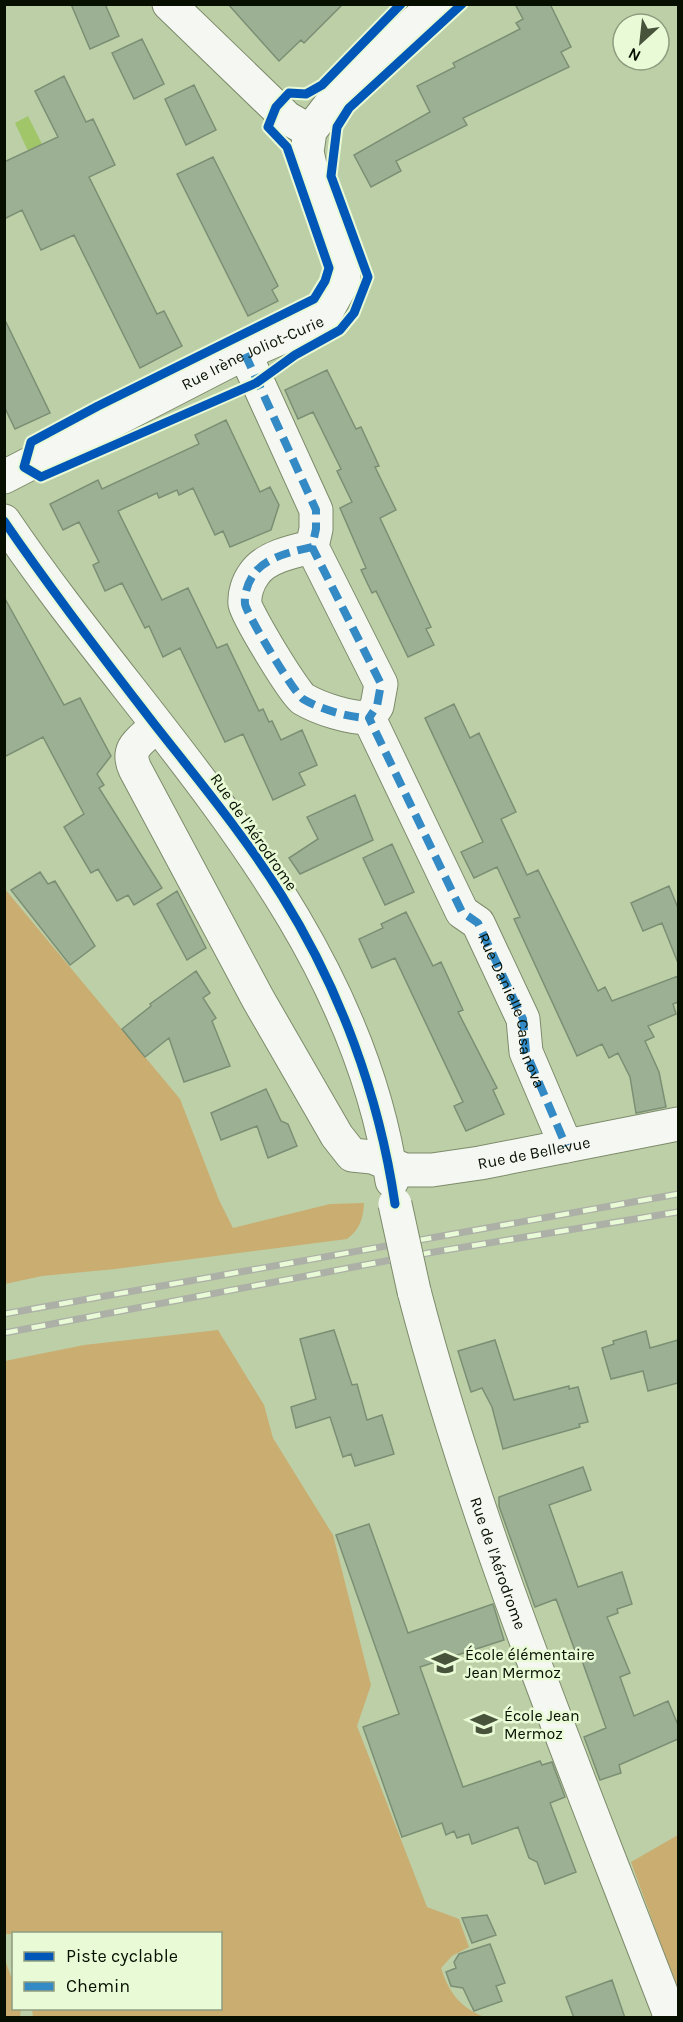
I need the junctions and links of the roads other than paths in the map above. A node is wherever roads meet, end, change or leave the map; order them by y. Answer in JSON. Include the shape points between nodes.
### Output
{"nodes":[{"id":1,"x":169,"y":4,"type":"edge"},
{"id":2,"x":435,"y":4,"type":"edge"},
{"id":3,"x":310,"y":131,"type":"junction"},
{"id":4,"x":245,"y":354,"type":"junction"},
{"id":5,"x":4,"y":477,"type":"edge"},
{"id":6,"x":4,"y":521,"type":"edge"},
{"id":7,"x":312,"y":546,"type":"junction"},
{"id":8,"x":14,"y":554,"type":"edge"},
{"id":9,"x":369,"y":718,"type":"junction"},
{"id":10,"x":156,"y":726,"type":"junction"},
{"id":11,"x":678,"y":1124,"type":"edge"},
{"id":12,"x":566,"y":1146,"type":"junction"},
{"id":13,"x":390,"y":1166,"type":"junction"},
{"id":14,"x":671,"y":2018,"type":"edge"}],
"edges":[{"from":1,"to":3,"type":"street","via":[[287,118]]},
{"from":2,"to":3,"type":"street","via":[[340,92]]},
{"from":3,"to":4,"type":"street","name":"Rue Irène Joliot-Curie","via":[[308,152],[315,187],[344,258],[344,280],[321,320]]},
{"from":4,"to":5,"type":"street","name":"Rue Irène Joliot-Curie"},
{"from":4,"to":7,"type":"street","via":[[316,510]]},
{"from":6,"to":8,"type":"street","name":"Rue de l'Aérodrome"},
{"from":7,"to":9,"type":"street","via":[[381,684],[377,706]]},
{"from":7,"to":9,"type":"street","via":[[264,564],[254,573],[246,590],[245,606],[291,688],[303,699],[356,718]]},
{"from":8,"to":10,"type":"street","name":"Rue de l'Aérodrome"},
{"from":9,"to":12,"type":"street","name":"Rue Danielle Casanova","via":[[462,912],[478,923],[523,1019],[526,1052]]},
{"from":10,"to":13,"type":"street","name":"Rue de l'Aérodrome","via":[[244,839],[313,951],[362,1063]]},
{"from":10,"to":13,"type":"street","via":[[132,749],[130,758],[140,780],[337,1136],[352,1155],[372,1157]]},
{"from":11,"to":12,"type":"street","name":"Rue de Bellevue"},
{"from":12,"to":13,"type":"street","name":"Rue de Bellevue","via":[[432,1170]]},
{"from":13,"to":14,"type":"street","name":"Rue de l'Aérodrome","bridge":true,"via":[[414,1291],[449,1419],[533,1660]]}]}
